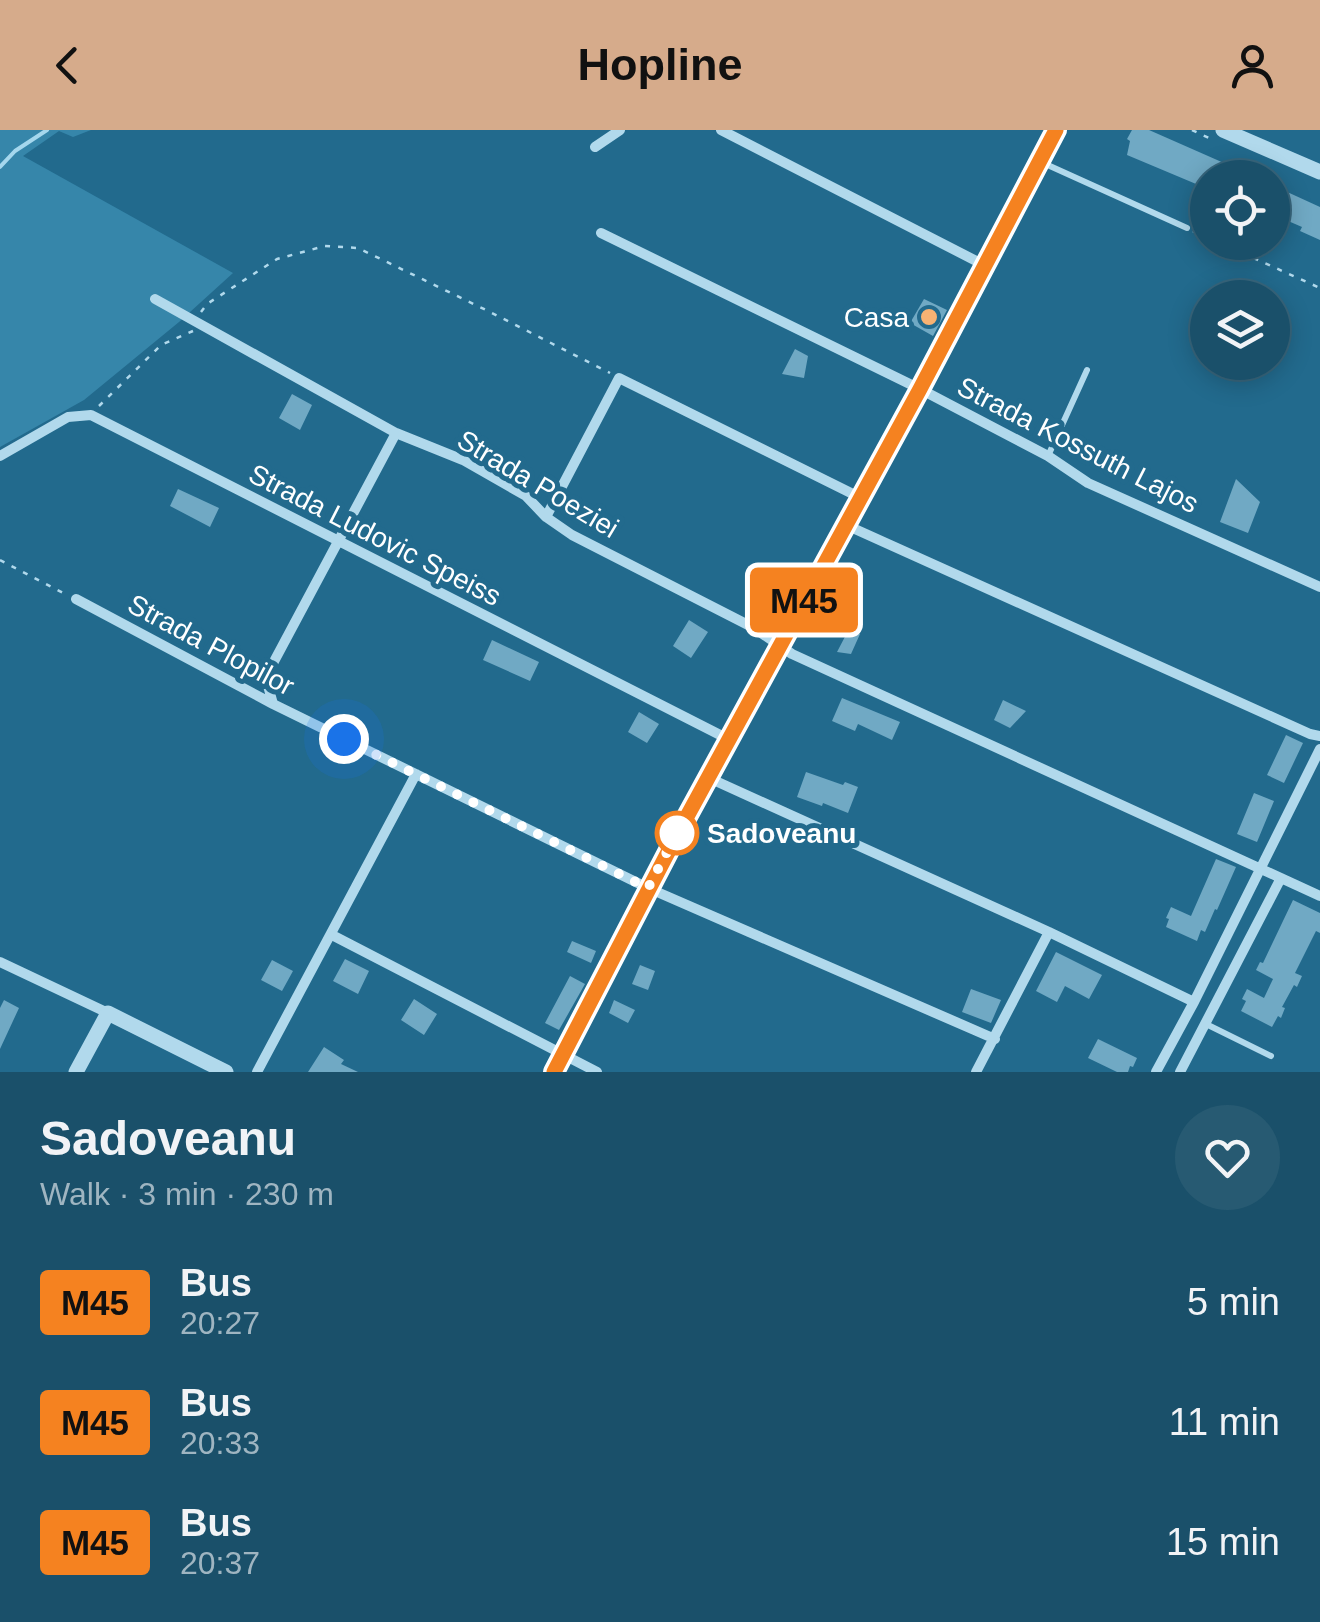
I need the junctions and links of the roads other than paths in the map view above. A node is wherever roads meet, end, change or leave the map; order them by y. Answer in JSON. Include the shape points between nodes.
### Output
{"nodes":[{"id":1,"x":620,"y":130,"type":"edge"},
{"id":2,"x":721,"y":130,"type":"edge"},
{"id":3,"x":1056,"y":130,"type":"edge"},
{"id":4,"x":1223,"y":130,"type":"edge"},
{"id":5,"x":595,"y":147,"type":"dead end"},
{"id":6,"x":1040,"y":161,"type":"junction"},
{"id":7,"x":1320,"y":172,"type":"edge"},
{"id":8,"x":1187,"y":228,"type":"road end"},
{"id":9,"x":601,"y":233,"type":"dead end"},
{"id":10,"x":986,"y":266,"type":"junction"},
{"id":11,"x":155,"y":300,"type":"dead end"},
{"id":12,"x":1086,"y":370,"type":"dead end"},
{"id":13,"x":920,"y":389,"type":"junction"},
{"id":14,"x":396,"y":432,"type":"junction"},
{"id":15,"x":0,"y":456,"type":"edge"},
{"id":16,"x":1048,"y":456,"type":"junction"},
{"id":17,"x":861,"y":498,"type":"junction"},
{"id":18,"x":546,"y":517,"type":"junction"},
{"id":19,"x":846,"y":525,"type":"junction"},
{"id":20,"x":339,"y":542,"type":"junction"},
{"id":21,"x":1319,"y":585,"type":"edge"},
{"id":22,"x":76,"y":600,"type":"road end"},
{"id":23,"x":779,"y":644,"type":"junction"},
{"id":24,"x":273,"y":704,"type":"junction"},
{"id":25,"x":1320,"y":736,"type":"edge"},
{"id":26,"x":730,"y":740,"type":"junction"},
{"id":27,"x":1320,"y":748,"type":"edge"},
{"id":28,"x":416,"y":774,"type":"junction"},
{"id":29,"x":709,"y":778,"type":"junction"},
{"id":30,"x":1260,"y":868,"type":"junction"},
{"id":31,"x":1281,"y":878,"type":"junction"},
{"id":32,"x":648,"y":888,"type":"junction"},
{"id":33,"x":1320,"y":896,"type":"edge"},
{"id":34,"x":1049,"y":932,"type":"junction"},
{"id":35,"x":332,"y":934,"type":"junction"},
{"id":36,"x":0,"y":962,"type":"edge"},
{"id":37,"x":1194,"y":1002,"type":"junction"},
{"id":38,"x":108,"y":1013,"type":"junction"},
{"id":39,"x":1187,"y":1015,"type":"junction"},
{"id":40,"x":1205,"y":1024,"type":"junction"},
{"id":41,"x":995,"y":1039,"type":"junction"},
{"id":42,"x":562,"y":1054,"type":"junction"},
{"id":43,"x":1271,"y":1056,"type":"dead end"},
{"id":44,"x":76,"y":1072,"type":"edge"},
{"id":45,"x":226,"y":1072,"type":"edge"},
{"id":46,"x":257,"y":1072,"type":"edge"},
{"id":47,"x":554,"y":1072,"type":"edge"},
{"id":48,"x":597,"y":1072,"type":"edge"},
{"id":49,"x":976,"y":1072,"type":"edge"},
{"id":50,"x":1156,"y":1072,"type":"edge"},
{"id":51,"x":1180,"y":1072,"type":"edge"}],
"edges":[{"from":1,"to":5,"type":"street"},
{"from":2,"to":10,"type":"street"},
{"from":3,"to":6,"type":"street"},
{"from":4,"to":7,"type":"street"},
{"from":6,"to":8,"type":"lane"},
{"from":6,"to":10,"type":"street"},
{"from":9,"to":13,"type":"street","name":"Strada Kossuth Lajos"},
{"from":10,"to":13,"type":"street"},
{"from":11,"to":14,"type":"street","name":"Strada Poeziei"},
{"from":12,"to":16,"type":"lane"},
{"from":13,"to":16,"type":"street","name":"Strada Kossuth Lajos"},
{"from":13,"to":17,"type":"street"},
{"from":14,"to":18,"type":"street","name":"Strada Poeziei","via":[[463,460],[526,496]]},
{"from":14,"to":20,"type":"street"},
{"from":15,"to":20,"type":"street","name":"Strada Ludovic Speiss","via":[[68,417],[91,415]]},
{"from":16,"to":21,"type":"street","name":"Strada Kossuth Lajos","via":[[1088,483]]},
{"from":17,"to":18,"type":"street","via":[[620,378]]},
{"from":17,"to":19,"type":"street"},
{"from":18,"to":23,"type":"street","name":"Strada Poeziei"},
{"from":19,"to":23,"type":"street"},
{"from":19,"to":25,"type":"street"},
{"from":20,"to":24,"type":"street","via":[[270,669]]},
{"from":20,"to":26,"type":"street","name":"Strada Ludovic Speiss"},
{"from":22,"to":24,"type":"street","name":"Strada Plopilor"},
{"from":23,"to":26,"type":"street"},
{"from":23,"to":30,"type":"street","name":"Strada Poeziei"},
{"from":24,"to":28,"type":"street","name":"Strada Plopilor"},
{"from":26,"to":29,"type":"street"},
{"from":27,"to":30,"type":"street"},
{"from":28,"to":32,"type":"street","name":"Strada Plopilor"},
{"from":28,"to":35,"type":"street"},
{"from":29,"to":32,"type":"street"},
{"from":29,"to":34,"type":"street"},
{"from":30,"to":31,"type":"street","name":"Strada Poeziei"},
{"from":30,"to":37,"type":"street"},
{"from":31,"to":33,"type":"street","name":"Strada Poeziei"},
{"from":31,"to":40,"type":"street"},
{"from":32,"to":41,"type":"street","name":"Strada Plopilor"},
{"from":32,"to":42,"type":"street"},
{"from":34,"to":37,"type":"street"},
{"from":34,"to":41,"type":"street"},
{"from":35,"to":42,"type":"street"},
{"from":35,"to":46,"type":"street"},
{"from":36,"to":38,"type":"street"},
{"from":37,"to":39,"type":"street"},
{"from":38,"to":44,"type":"street"},
{"from":38,"to":45,"type":"street"},
{"from":39,"to":40,"type":"street"},
{"from":39,"to":50,"type":"street"},
{"from":40,"to":43,"type":"lane"},
{"from":40,"to":51,"type":"street"},
{"from":41,"to":49,"type":"street"},
{"from":42,"to":47,"type":"street"},
{"from":42,"to":48,"type":"street"}]}
